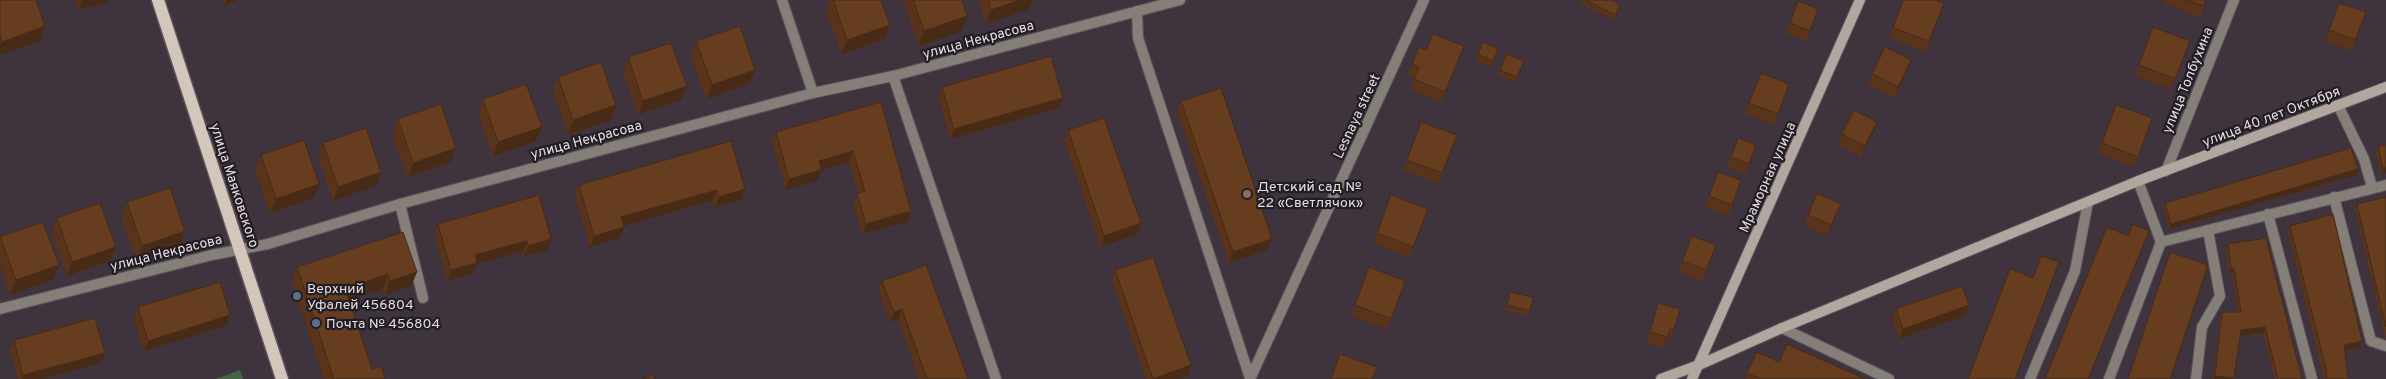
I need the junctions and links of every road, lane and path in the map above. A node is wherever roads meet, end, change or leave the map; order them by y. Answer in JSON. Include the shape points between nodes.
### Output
{"nodes":[{"id":1,"x":158,"y":0,"type":"edge"},
{"id":2,"x":782,"y":0,"type":"edge"},
{"id":3,"x":1180,"y":0,"type":"edge"},
{"id":4,"x":1424,"y":0,"type":"edge"},
{"id":5,"x":1860,"y":0,"type":"edge"},
{"id":6,"x":2234,"y":0,"type":"edge"},
{"id":7,"x":1137,"y":11,"type":"junction"},
{"id":8,"x":893,"y":76,"type":"junction"},
{"id":9,"x":2386,"y":87,"type":"edge"},
{"id":10,"x":812,"y":93,"type":"junction"},
{"id":11,"x":2338,"y":106,"type":"junction"},
{"id":12,"x":2166,"y":171,"type":"junction"},
{"id":13,"x":2138,"y":181,"type":"junction"},
{"id":14,"x":2386,"y":185,"type":"edge"},
{"id":15,"x":2372,"y":187,"type":"junction"},
{"id":16,"x":2334,"y":197,"type":"junction"},
{"id":17,"x":2088,"y":202,"type":"junction"},
{"id":18,"x":400,"y":204,"type":"junction"},
{"id":19,"x":2268,"y":214,"type":"junction"},
{"id":20,"x":2208,"y":230,"type":"junction"},
{"id":21,"x":2161,"y":242,"type":"junction"},
{"id":22,"x":240,"y":248,"type":"junction"},
{"id":23,"x":423,"y":298,"type":"dead end"},
{"id":24,"x":0,"y":309,"type":"edge"},
{"id":25,"x":1782,"y":328,"type":"junction"},
{"id":26,"x":2386,"y":346,"type":"edge"},
{"id":27,"x":1699,"y":365,"type":"junction"},
{"id":28,"x":1250,"y":378,"type":"edge"},
{"id":29,"x":282,"y":379,"type":"edge"},
{"id":30,"x":996,"y":379,"type":"edge"},
{"id":31,"x":1660,"y":379,"type":"edge"},
{"id":32,"x":1692,"y":379,"type":"edge"},
{"id":33,"x":1889,"y":379,"type":"edge"},
{"id":34,"x":2030,"y":379,"type":"edge"},
{"id":35,"x":2109,"y":379,"type":"edge"},
{"id":36,"x":2196,"y":379,"type":"edge"},
{"id":37,"x":2312,"y":379,"type":"edge"}],
"edges":[{"from":1,"to":22,"type":"main road","name":"улица Маяковского"},
{"from":2,"to":10,"type":"street"},
{"from":3,"to":7,"type":"street","name":"улица Некрасова"},
{"from":4,"to":28,"type":"street","name":"Lesnaya street"},
{"from":5,"to":27,"type":"street","name":"Мраморная улица"},
{"from":6,"to":12,"type":"street","name":"улица Толбухина"},
{"from":7,"to":8,"type":"street","name":"улица Некрасова"},
{"from":7,"to":28,"type":"street","via":[[1138,38]]},
{"from":8,"to":10,"type":"street","name":"улица Некрасова"},
{"from":8,"to":30,"type":"street"},
{"from":9,"to":11,"type":"street","name":"улица 40 лет Октября"},
{"from":10,"to":18,"type":"street","name":"улица Некрасова"},
{"from":11,"to":12,"type":"street","name":"улица 40 лет Октября"},
{"from":11,"to":15,"type":"street","via":[[2364,159]]},
{"from":12,"to":13,"type":"street","name":"улица 40 лет Октября"},
{"from":13,"to":17,"type":"street","name":"улица 40 лет Октября"},
{"from":13,"to":21,"type":"street"},
{"from":14,"to":15,"type":"street"},
{"from":15,"to":16,"type":"street"},
{"from":16,"to":19,"type":"street"},
{"from":16,"to":26,"type":"street","via":[[2371,341]]},
{"from":17,"to":25,"type":"street","name":"улица 40 лет Октября"},
{"from":17,"to":34,"type":"street","via":[[2075,271]]},
{"from":18,"to":22,"type":"street","name":"улица Некрасова","via":[[268,244]]},
{"from":18,"to":23,"type":"street"},
{"from":19,"to":20,"type":"street"},
{"from":19,"to":37,"type":"street"},
{"from":20,"to":21,"type":"street"},
{"from":20,"to":36,"type":"street","via":[[2220,296],[2202,326]]},
{"from":21,"to":35,"type":"street"},
{"from":22,"to":24,"type":"street","name":"улица Некрасова"},
{"from":22,"to":29,"type":"main road","name":"улица Маяковского"},
{"from":25,"to":27,"type":"street","name":"улица 40 лет Октября"},
{"from":25,"to":33,"type":"street"},
{"from":27,"to":31,"type":"street","name":"улица 40 лет Октября"},
{"from":27,"to":32,"type":"street","name":"Мраморная улица"}]}
